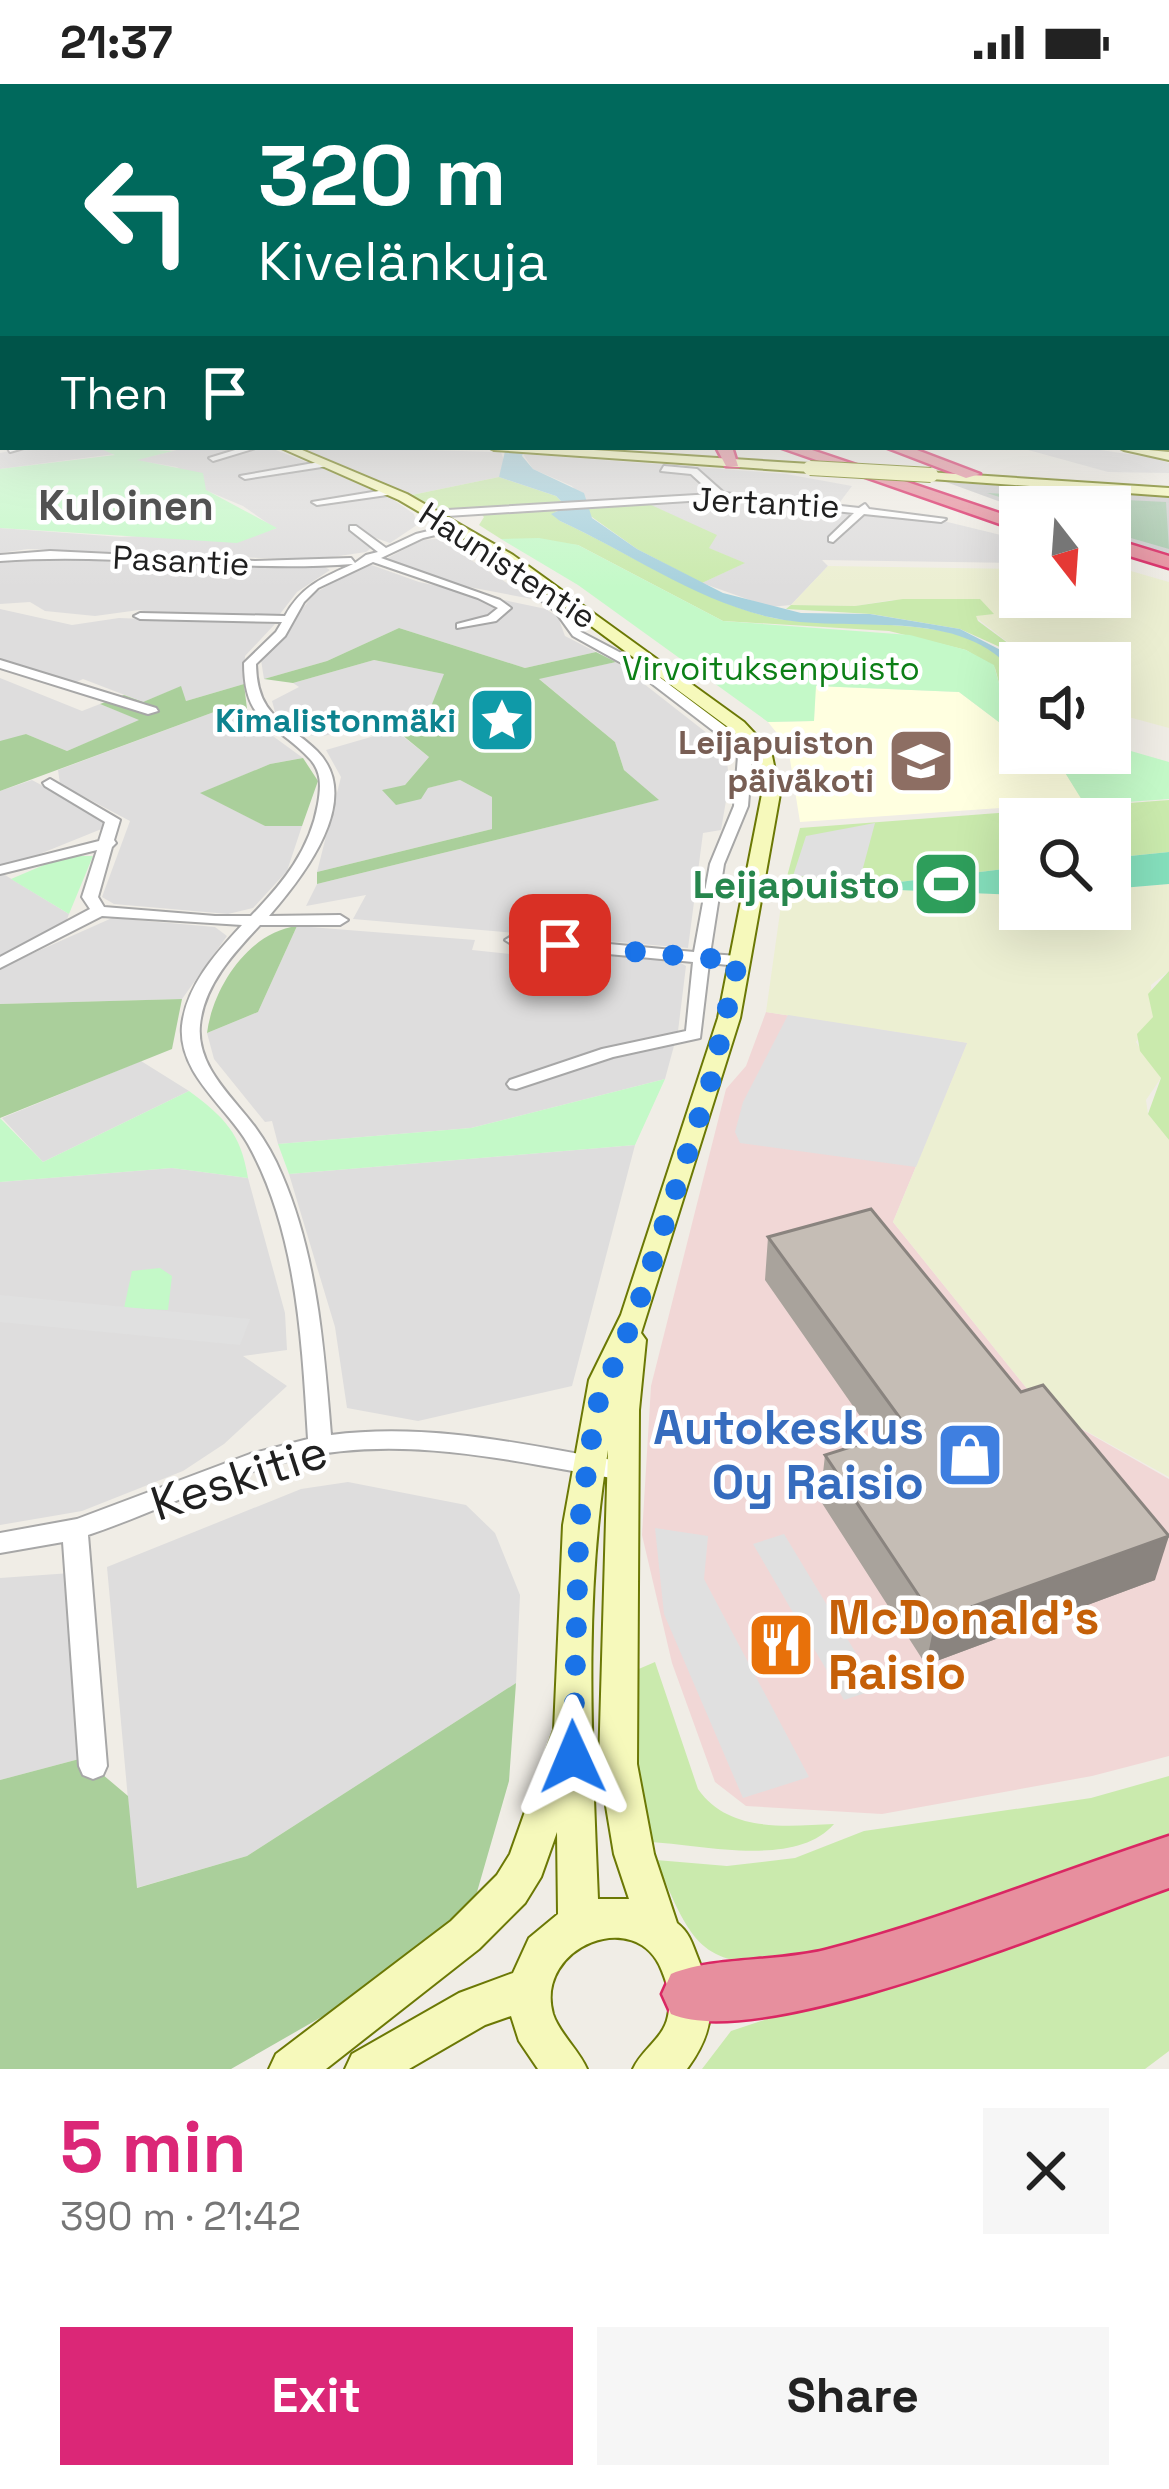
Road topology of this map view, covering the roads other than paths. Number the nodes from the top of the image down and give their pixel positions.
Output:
1 (244, 450) edge
2 (292, 450) edge
3 (532, 450) edge
4 (796, 450) edge
5 (819, 450) edge
6 (902, 450) edge
7 (1139, 450) edge
8 (728, 455) edge
9 (1169, 456) edge
10 (213, 458) dead end
11 (325, 464) junction
12 (664, 469) dead end
13 (972, 474) junction
14 (931, 475) junction
15 (245, 476) dead end
16 (1169, 488) edge
17 (392, 491) junction
18 (721, 496) junction
19 (317, 502) dead end
20 (865, 507) junction
21 (431, 514) junction
22 (999, 514) edge
23 (999, 514) edge
24 (941, 519) dead end
25 (353, 528) dead end
26 (453, 528) junction
27 (833, 539) dead end
28 (1131, 550) edge
29 (372, 557) junction
30 (0, 558) edge
31 (1131, 560) edge
32 (1169, 562) edge
33 (1169, 571) edge
34 (519, 579) dead end
35 (140, 616) dead end
36 (289, 619) junction
37 (461, 626) dead end
38 (611, 632) junction
39 (583, 638) junction
40 (0, 664) edge
41 (152, 711) dead end
42 (50, 783) dead end
43 (735, 823) junction
44 (767, 825) junction
45 (109, 843) junction
46 (0, 870) edge
47 (100, 911) junction
48 (340, 920) dead end
49 (258, 921) junction
50 (513, 940) dead end
51 (702, 958) junction
52 (738, 961) junction
53 (0, 963) edge
54 (516, 1084) dead end
55 (635, 1315) junction
56 (320, 1444) junction
57 (588, 1466) junction
58 (623, 1471) junction
59 (75, 1531) junction
60 (0, 1543) edge
61 (572, 1728) junction
62 (93, 1766) dead end
63 (1169, 1862) edge
64 (579, 1922) junction
65 (660, 1932) junction
66 (530, 1988) junction
67 (691, 1994) junction
68 (291, 2069) edge
69 (367, 2069) edge
70 (565, 2069) edge
71 (656, 2069) edge

1 - 10 street
2 - 11 street, Haunistentie
3 - 8 street
4 - 22 highway
5 - 23 highway
6 - 13 highway
7 - 9 street
8 - 14 street, bridge
11 - 15 street
11 - 17 street, Haunistentie
12 - 18 street
13 - 14 street
13 - 16 street
14 - 16 street
17 - 19 street
17 - 21 street, Haunistentie
18 - 20 street, Jertantie
18 - 21 street, Jertantie
20 - 24 street, Jertantie
20 - 27 street
21 - 26 street, Haunistentie
25 - 29 street
26 - 29 street
26 - 38 street, Haunistentie
28 - 32 highway
29 - 30 street, Pasantie
29 - 36 street
29 - 37 street
31 - 33 highway
34 - 39 street, Haunistentie
35 - 36 street
36 - 49 street
38 - 39 street
38 - 44 street, Haunistentie
39 - 43 street, Haunistentie
40 - 41 street
42 - 45 street
43 - 44 street
43 - 51 street, Haunistentie
44 - 52 street, Haunistentie
45 - 46 street
45 - 47 street
47 - 49 street
47 - 53 street
48 - 49 street
49 - 56 street
50 - 51 street
51 - 52 street
51 - 54 street, Haunistentie
52 - 55 street, Haunistentie
55 - 57 street, Haunistentie
55 - 58 street, Haunistentie
56 - 57 street, Keskitie
56 - 59 street, Keskitie
57 - 58 street, Keskitie
57 - 61 street, Haunistentie
58 - 65 street, Haunistentie
59 - 60 street, Keskitie
59 - 62 street
61 - 64 street, Haunistentie
61 - 68 street
63 - 67 highway
64 - 65 street
64 - 66 street
65 - 67 street, Haunistentie
66 - 69 street
66 - 70 street
67 - 71 street

